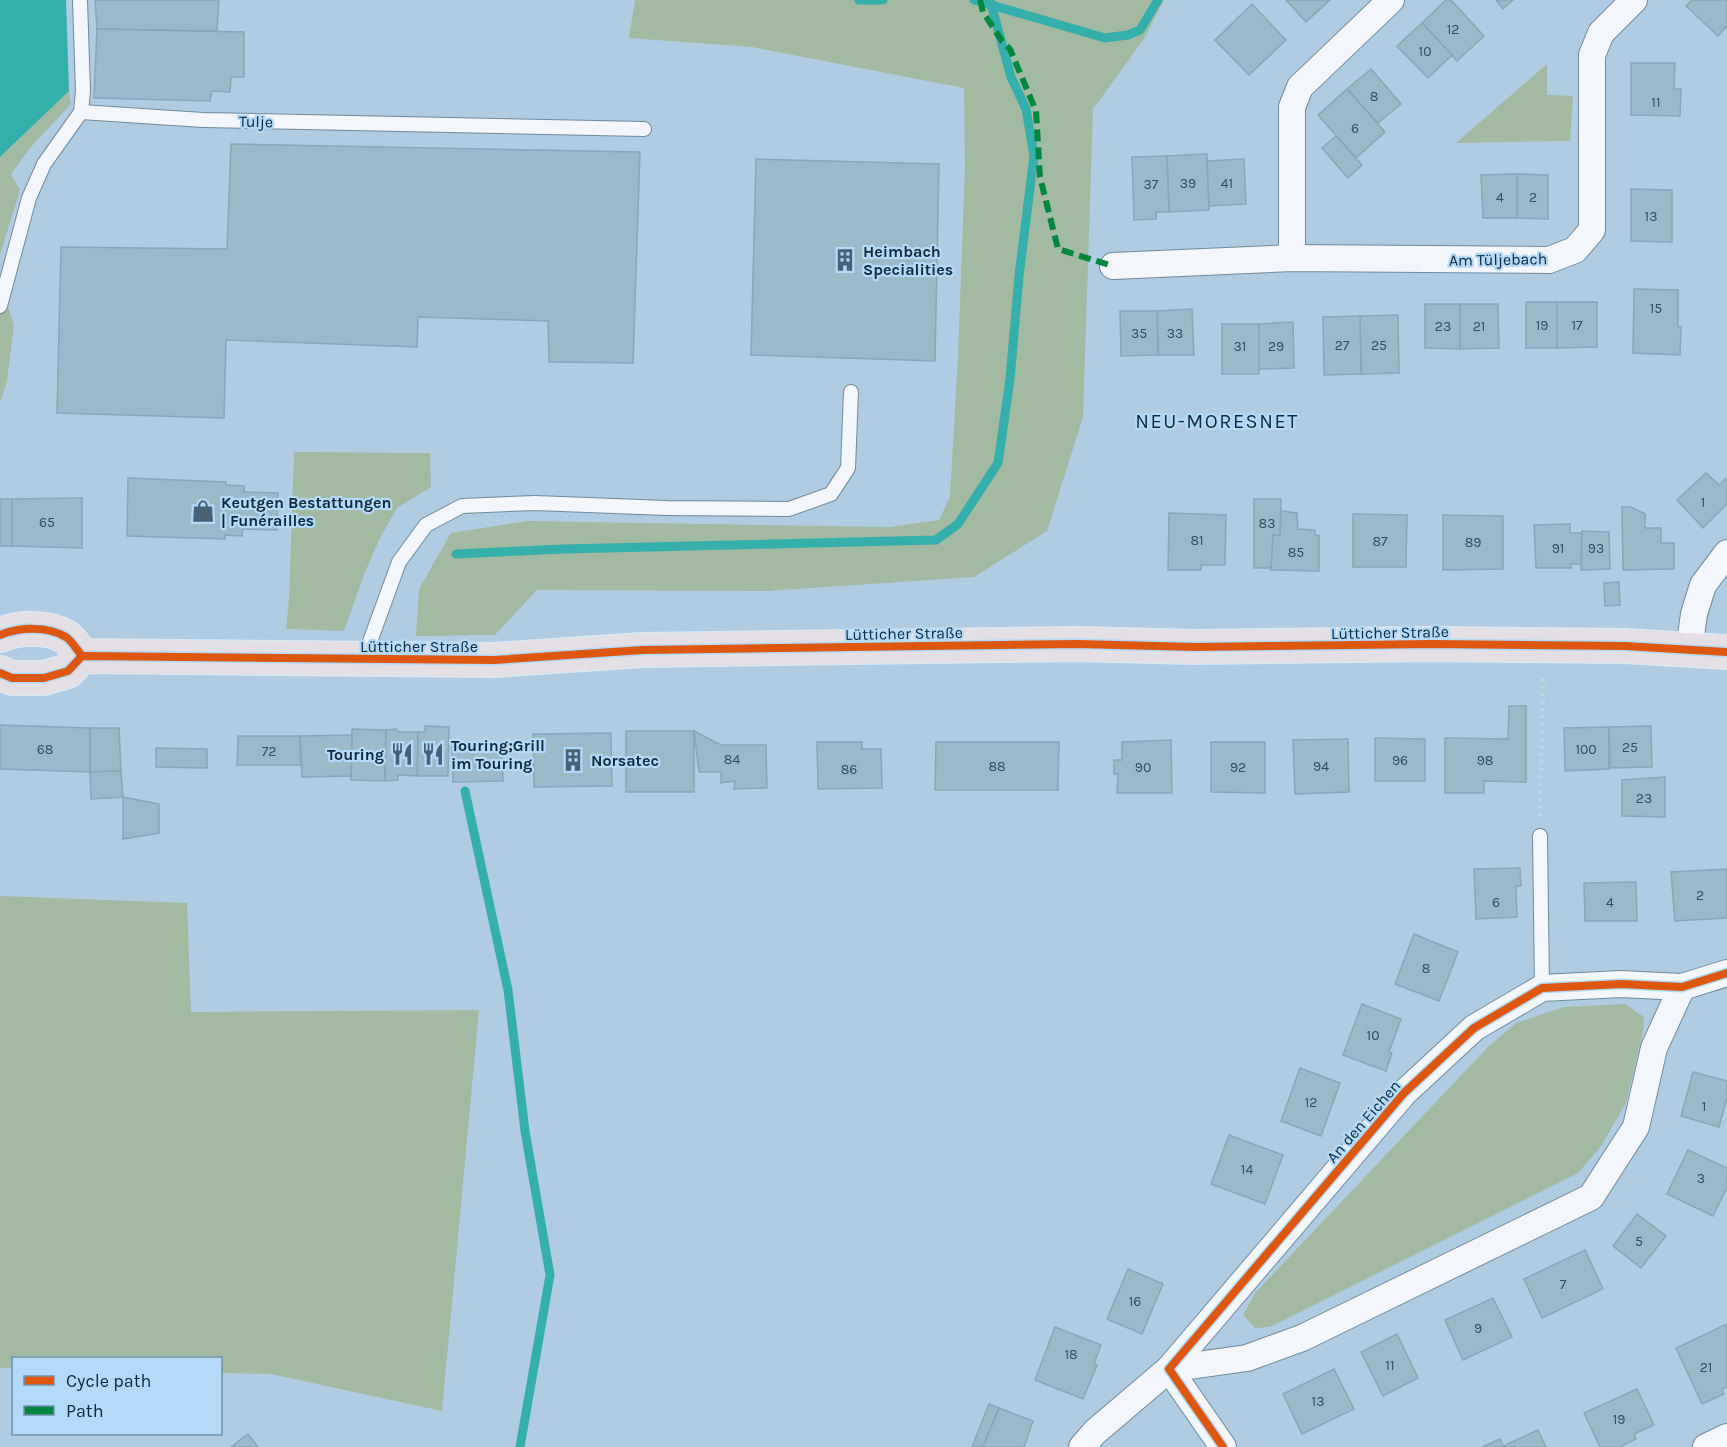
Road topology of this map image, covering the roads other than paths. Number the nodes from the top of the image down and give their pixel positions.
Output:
1 (80, 0) edge
2 (1390, 0) edge
3 (1634, 0) edge
4 (81, 112) junction
5 (644, 129) dead end
6 (1292, 258) junction
7 (1113, 266) dead end
8 (0, 306) edge
9 (851, 392) dead end
10 (1727, 553) edge
11 (0, 635) edge
12 (1689, 650) junction
13 (1727, 652) edge
14 (82, 656) junction
15 (363, 660) junction
16 (0, 673) edge
17 (1540, 836) road end
18 (1727, 973) edge
19 (1682, 987) junction
20 (1542, 988) junction
21 (1169, 1369) junction
22 (1727, 1437) edge
23 (1082, 1447) edge
24 (1222, 1447) edge
25 (1706, 1447) edge

1 - 4 lane
2 - 6 street
3 - 6 street, Am Tüljebach
4 - 5 lane, Tulje
4 - 8 lane
6 - 7 street, Am Tüljebach
9 - 15 lane
10 - 12 street
11 - 14 main road
12 - 13 main road, Lütticher Straße
12 - 15 main road, Lütticher Straße
14 - 15 main road, Lütticher Straße
14 - 16 main road
17 - 20 lane
18 - 19 street, An den Eichen
19 - 20 street, An den Eichen
19 - 21 street
20 - 21 street, An den Eichen
21 - 23 street, An den Eichen
21 - 24 street
22 - 25 street

